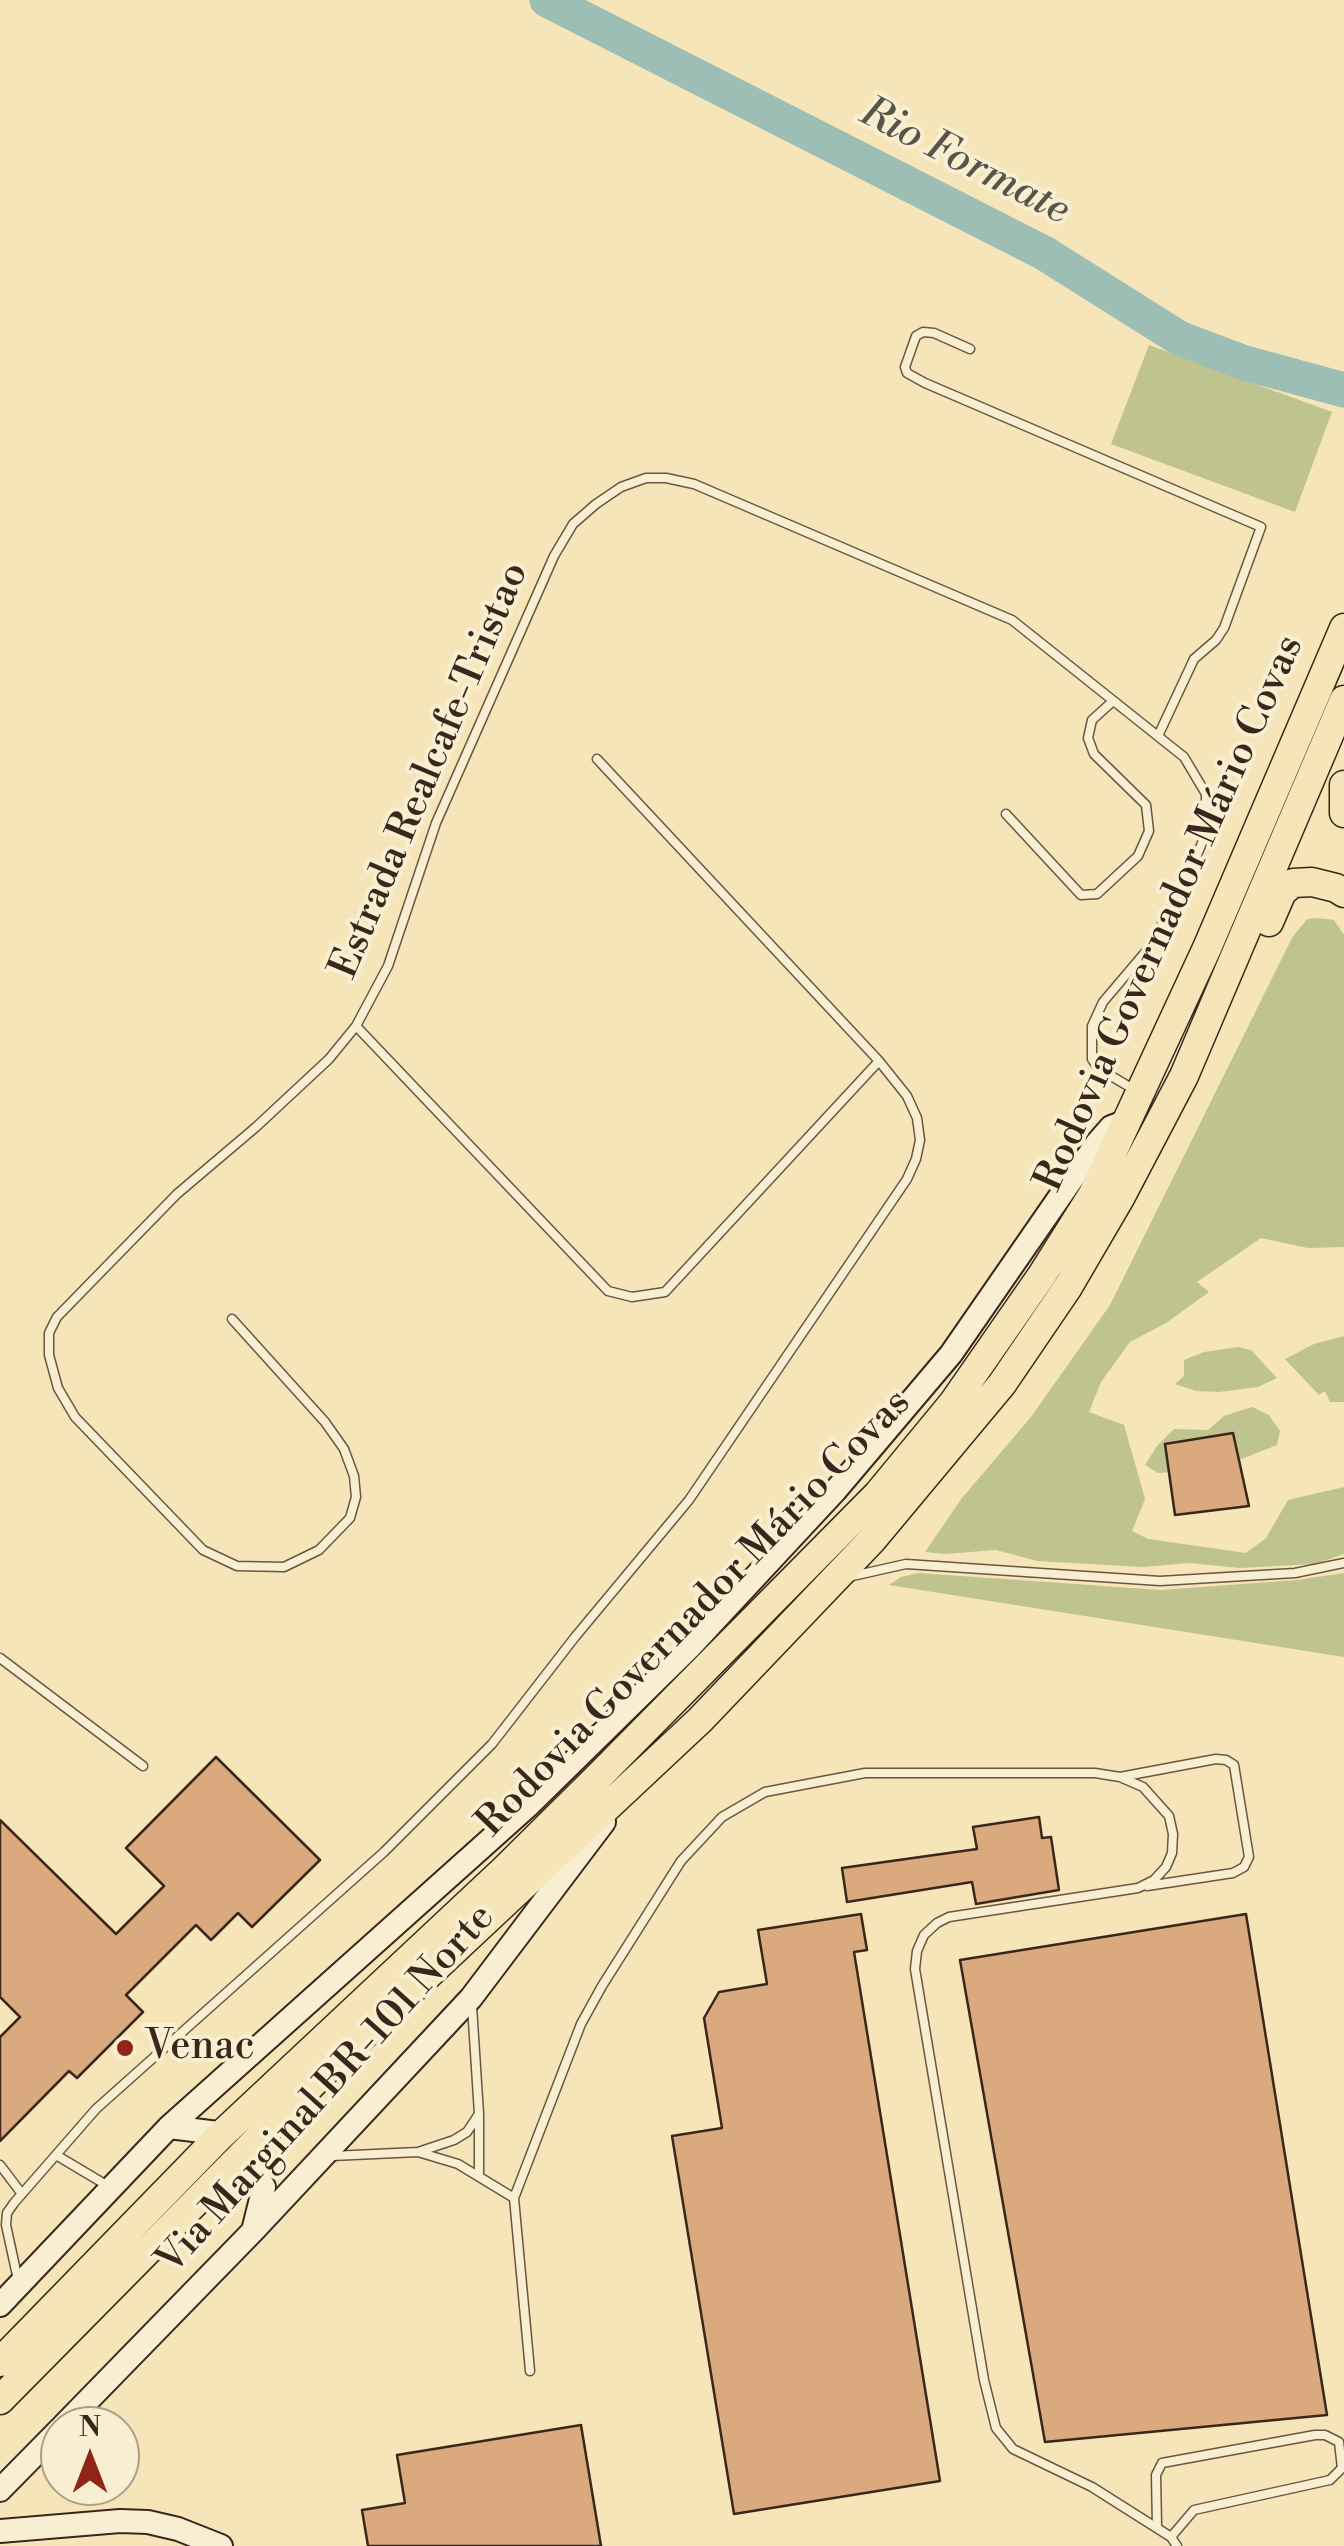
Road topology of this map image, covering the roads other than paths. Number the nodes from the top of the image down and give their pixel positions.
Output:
1 (970, 349) dead end
2 (1344, 628) edge
3 (1344, 700) edge
4 (1112, 702) junction
5 (1158, 736) junction
6 (597, 759) dead end
7 (1344, 785) edge
8 (1344, 813) edge
9 (1006, 814) dead end
10 (1344, 893) edge
11 (356, 1026) junction
12 (879, 1062) junction
13 (1135, 1107) junction
14 (1116, 1204) junction
15 (232, 1319) dead end
16 (1344, 1563) edge
17 (834, 1580) junction
18 (0, 1658) edge
19 (143, 1766) dead end
20 (1120, 1776) junction
21 (628, 1789) junction
22 (1138, 1888) junction
23 (471, 1998) junction
24 (479, 2114) junction
25 (169, 2127) junction
26 (218, 2133) dead end
27 (418, 2152) junction
28 (56, 2155) junction
29 (323, 2156) junction
30 (246, 2159) dead end
31 (0, 2166) edge
32 (479, 2176) junction
33 (110, 2187) junction
34 (22, 2194) junction
35 (514, 2198) junction
36 (254, 2230) junction
37 (19, 2284) junction
38 (0, 2305) edge
39 (0, 2362) edge
40 (530, 2371) dead end
41 (0, 2400) edge
42 (83, 2406) edge
43 (40, 2450) edge
44 (0, 2490) edge
45 (1156, 2527) junction
46 (0, 2531) edge
47 (1171, 2537) junction
48 (222, 2546) edge
49 (1178, 2546) edge

1 - 5 lane
2 - 13 highway, Rodovia Governador Mário Covas
3 - 14 highway, Rodovia Governador Mário Covas
4 - 5 lane, Estrada Realcafe-Tristao
4 - 9 lane
4 - 11 lane, Estrada Realcafe-Tristao
5 - 13 lane, Estrada Realcafe-Tristao
6 - 12 lane
7 - 8 highway
10 - 14 highway
11 - 12 lane
11 - 15 lane, Estrada Realcafe-Tristao
12 - 28 lane
13 - 25 street
13 - 39 highway, Rodovia Governador Mário Covas
14 - 17 highway, Rodovia Governador Mário Covas
16 - 17 lane
17 - 21 highway, Rodovia Governador Mário Covas
18 - 19 lane
20 - 22 lane
20 - 22 lane
20 - 35 lane
21 - 23 street, Via Marginal BR-101 Norte
21 - 41 highway, Rodovia Governador Mário Covas
22 - 45 lane
23 - 24 lane
23 - 29 street, Via Marginal BR-101 Norte
24 - 27 lane
24 - 32 lane
25 - 26 street
25 - 33 street
27 - 29 lane
27 - 32 lane
28 - 33 lane
28 - 34 lane
29 - 36 street, Via Marginal BR-101 Norte
30 - 36 street
31 - 34 lane
32 - 35 lane
33 - 37 street
34 - 37 lane
35 - 40 lane
36 - 42 street, Via Marginal BR-101 Norte
37 - 38 street
43 - 44 street, Via Marginal BR-101 Norte
45 - 47 lane
45 - 47 lane
46 - 48 street
47 - 49 lane

